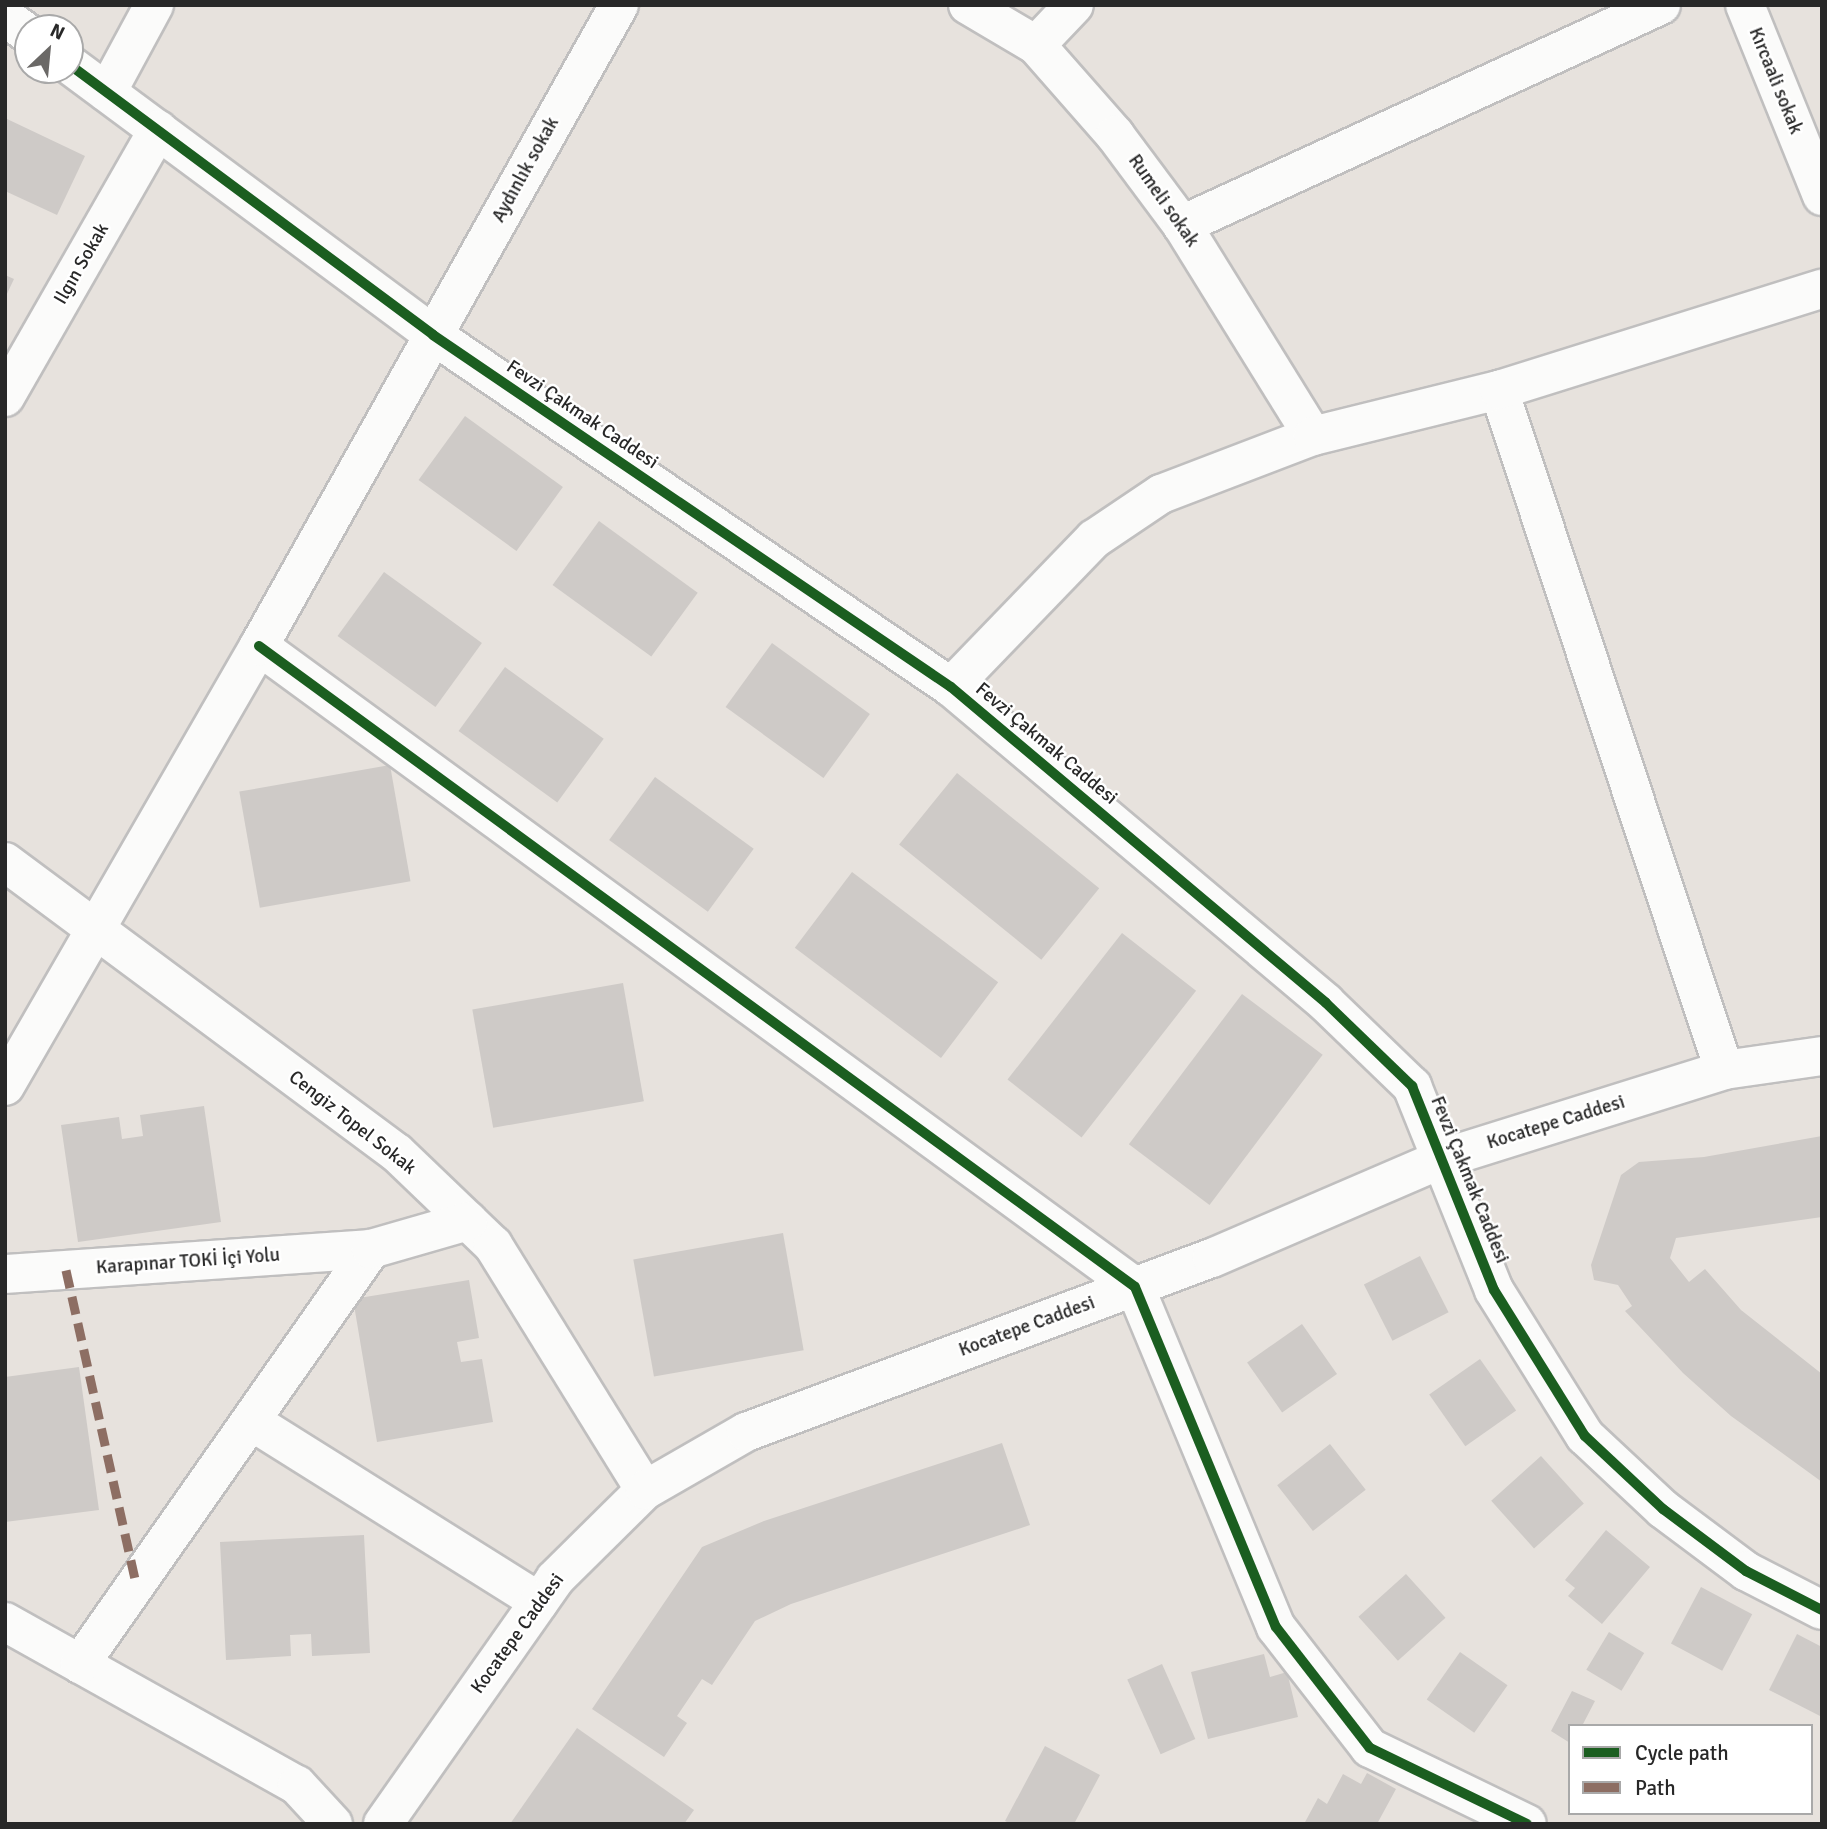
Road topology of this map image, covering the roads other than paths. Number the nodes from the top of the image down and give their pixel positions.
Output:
1 (154, 5) edge
2 (620, 5) edge
3 (968, 5) edge
4 (1074, 5) edge
5 (1661, 5) edge
6 (1745, 5) edge
7 (1036, 46) junction
8 (84, 75) edge
9 (107, 92) junction
10 (159, 130) junction
11 (1822, 196) edge
12 (1182, 225) junction
13 (1822, 289) edge
14 (433, 335) junction
15 (1499, 390) junction
16 (5, 397) edge
17 (1313, 436) junction
18 (259, 646) junction
19 (951, 687) junction
20 (5, 862) edge
21 (94, 929) junction
22 (1822, 1056) edge
23 (1724, 1070) junction
24 (5, 1086) edge
25 (1444, 1158) junction
26 (468, 1221) junction
27 (371, 1250) junction
28 (5, 1274) edge
29 (1135, 1287) junction
30 (251, 1421) junction
31 (645, 1490) junction
32 (539, 1602) junction
33 (1822, 1610) edge
34 (5, 1622) edge
35 (80, 1664) junction
36 (333, 1824) edge
37 (383, 1824) edge
38 (1527, 1824) edge

1 - 9 street
2 - 14 street, Aydınlık sokak
3 - 7 street, Rumeli sokak
4 - 7 street
5 - 12 street
6 - 11 street, Kırcaali sokak
7 - 12 street, Rumeli sokak
8 - 9 street, Fevzi Çakmak Caddesi
9 - 10 street, Fevzi Çakmak Caddesi
10 - 14 street, Fevzi Çakmak Caddesi
10 - 16 street, Ilgın Sokak
12 - 17 street, Rumeli sokak
13 - 15 street
14 - 18 street, Aydınlık sokak
14 - 19 street, Fevzi Çakmak Caddesi
15 - 17 street
15 - 23 street
17 - 19 street
18 - 21 street, Aydınlık sokak
18 - 29 street
19 - 25 street, Fevzi Çakmak Caddesi
20 - 21 street, Cengiz Topel Sokak
21 - 24 street, Aydınlık sokak
21 - 26 street, Cengiz Topel Sokak
22 - 23 street, Kocatepe Caddesi
23 - 25 street, Kocatepe Caddesi
25 - 29 street, Kocatepe Caddesi
25 - 33 street, Fevzi Çakmak Caddesi
26 - 27 street, Karapınar TOKİ İçi Yolu
26 - 31 street, Cengiz Topel Sokak
27 - 28 street, Karapınar TOKİ İçi Yolu
27 - 30 street
29 - 31 street, Kocatepe Caddesi
29 - 38 street
30 - 32 street
30 - 35 street
31 - 32 street, Kocatepe Caddesi
32 - 37 street, Kocatepe Caddesi
34 - 35 street
35 - 36 street

